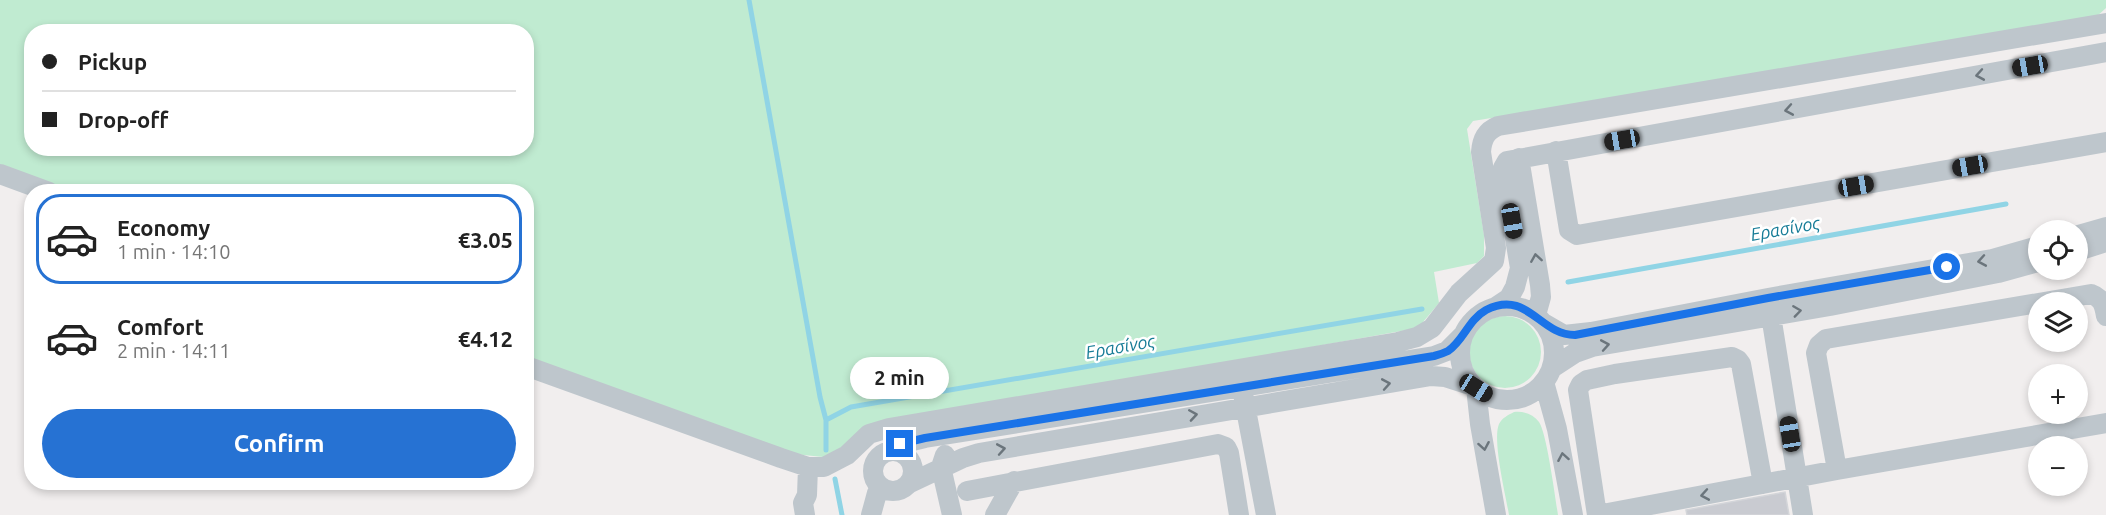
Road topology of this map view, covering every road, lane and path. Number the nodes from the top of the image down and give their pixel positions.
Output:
1 (2106, 23) edge
2 (2106, 52) edge
3 (2106, 142) edge
4 (1556, 151) junction
5 (1519, 158) junction
6 (0, 174) edge
7 (27, 184) edge
8 (2106, 227) edge
9 (2088, 232) edge
10 (2106, 243) edge
11 (2088, 248) edge
12 (2028, 249) edge
13 (2028, 265) edge
14 (1497, 306) junction
15 (1769, 306) junction
16 (2106, 316) edge
17 (1541, 320) junction
18 (1463, 335) junction
19 (534, 369) edge
20 (1548, 375) junction
21 (1242, 387) junction
22 (1475, 387) junction
23 (1247, 407) junction
24 (2106, 423) edge
25 (999, 427) junction
26 (888, 452) junction
27 (808, 467) junction
28 (941, 467) junction
29 (1837, 470) junction
30 (1797, 477) junction
31 (1014, 481) junction
32 (908, 484) junction
33 (1763, 484) junction
34 (881, 487) junction
35 (967, 491) dead end
36 (805, 515) edge
37 (871, 515) edge
38 (952, 515) edge
39 (995, 515) edge
40 (1239, 515) edge
41 (1266, 515) edge
42 (1496, 515) edge
43 (1573, 515) edge
44 (1597, 515) edge
45 (1803, 515) edge

1 - 27 street
2 -> 4 street
3 - 4 street
4 - 5 street
5 - 14 street
17 -> 5 street
6 - 7 street
8 - 9 street
10 - 11 street
12 -> 15 street
15 -> 13 street
14 - 17 street
14 - 18 street
15 - 17 street
20 -> 15 street
15 - 30 street
16 - 29 street
17 - 20 street
18 - 21 street
18 - 22 street
19 - 27 street
20 - 22 street
43 -> 20 street
21 - 23 street
21 - 25 street
23 -> 22 street
22 -> 42 street
28 -> 23 street
23 - 41 street
24 - 29 street
25 - 26 street
25 - 28 street
26 - 32 street
26 - 34 street
27 - 36 street
28 - 32 street
28 - 38 street
29 - 30 street
30 - 33 street
30 - 45 street
31 - 35 street
31 - 39 street
31 - 40 street
32 - 34 street
33 -> 44 street
33 - 44 street
34 - 37 street

